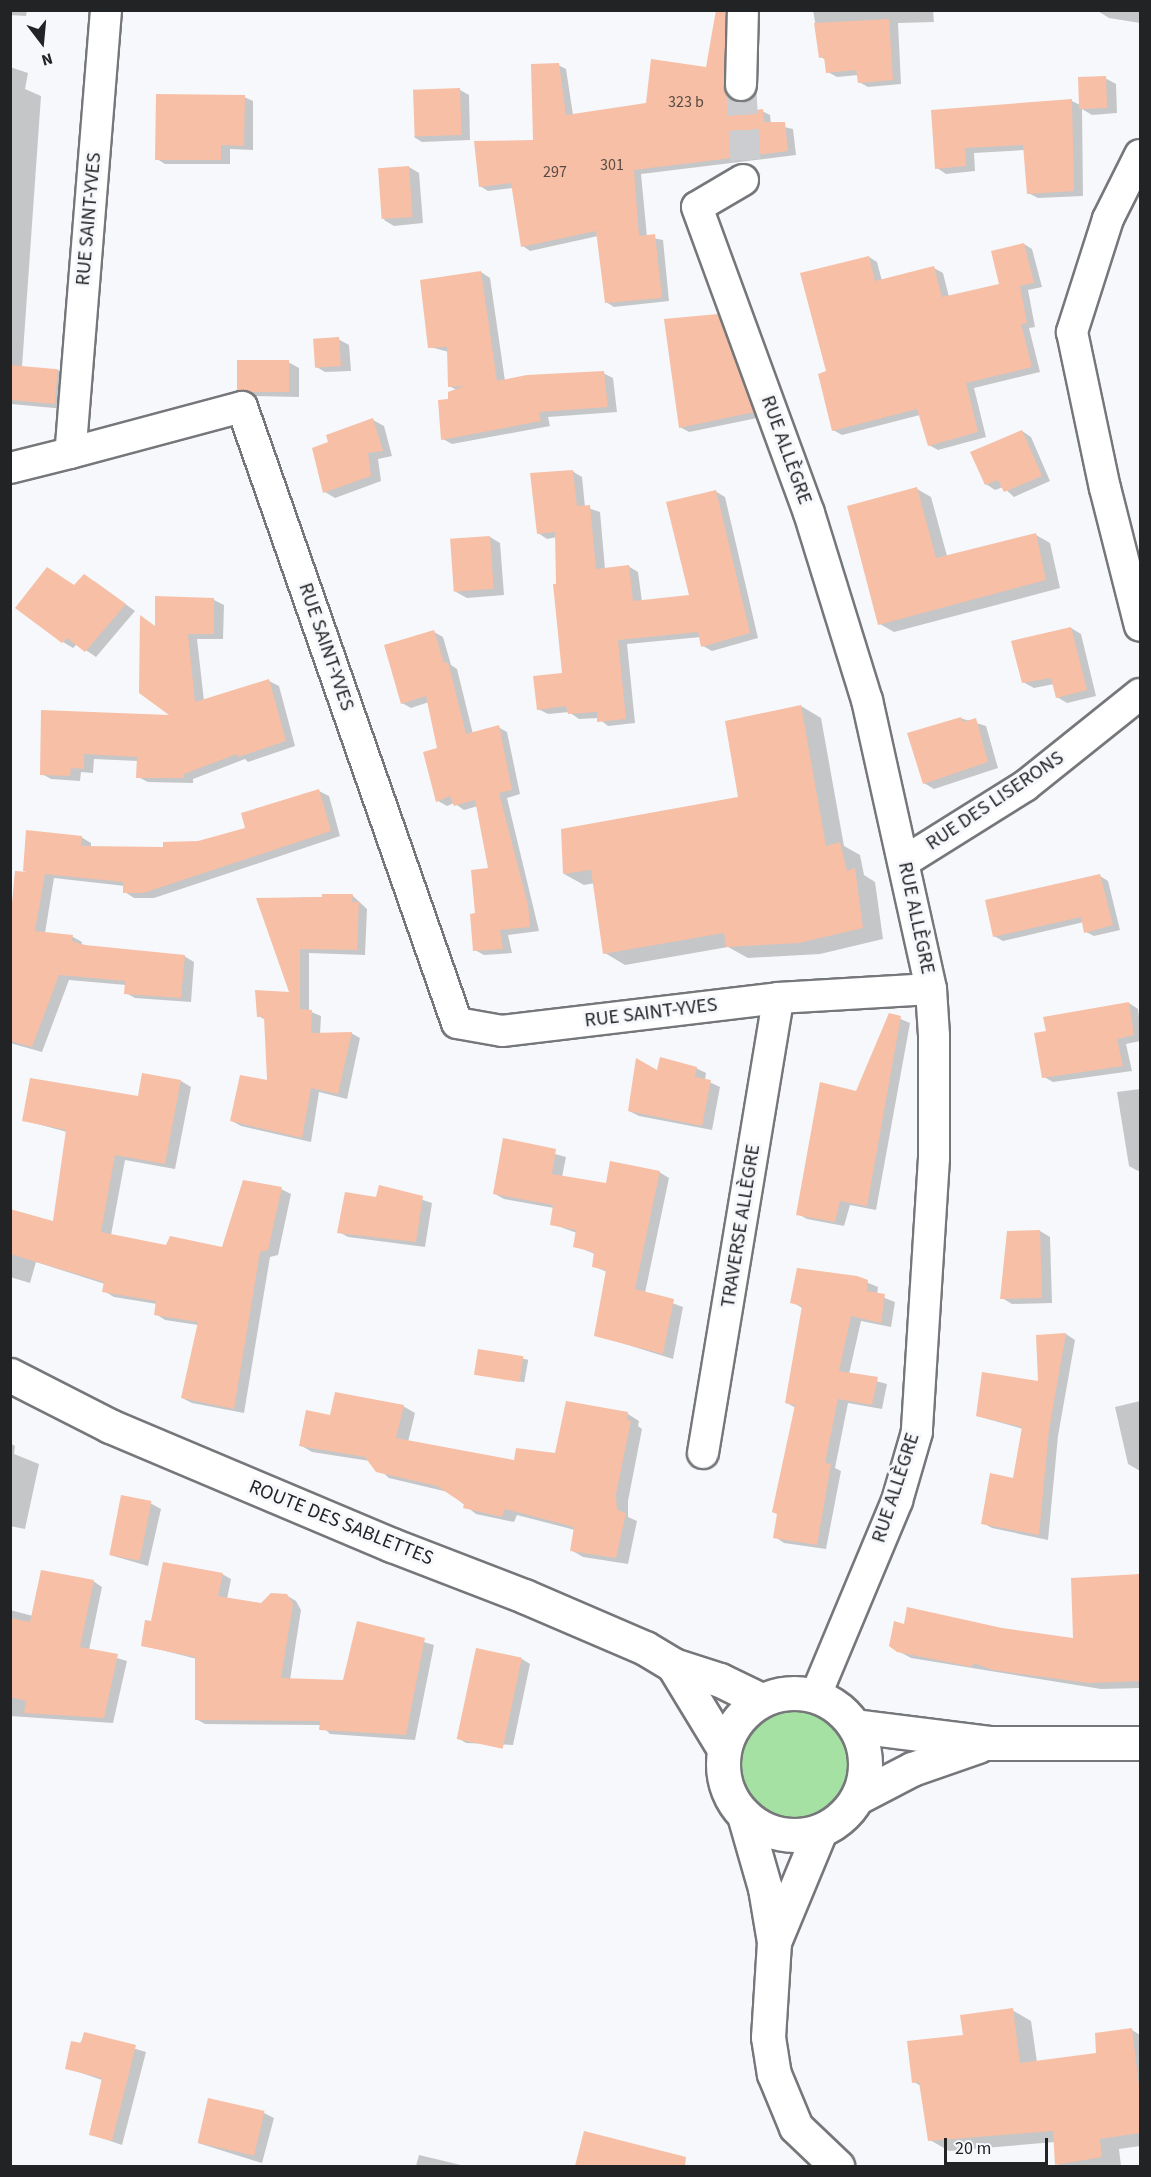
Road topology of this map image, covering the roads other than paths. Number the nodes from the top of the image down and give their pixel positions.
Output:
1 (106, 10) edge
2 (743, 10) edge
3 (741, 85) tunnel mouth
4 (1140, 155) edge
5 (743, 180) dead end
6 (70, 453) junction
7 (10, 468) edge
8 (1140, 626) edge
9 (1140, 694) edge
10 (905, 861) junction
11 (931, 989) junction
12 (778, 998) junction
13 (10, 1375) edge
14 (703, 1453) dead end
15 (673, 1665) junction
16 (816, 1695) junction
17 (761, 1700) junction
18 (855, 1726) junction
19 (989, 1743) junction
20 (1140, 1743) edge
21 (724, 1749) junction
22 (858, 1797) junction
23 (744, 1815) junction
24 (820, 1830) junction
25 (774, 1942) junction
26 (837, 2166) edge

1 - 6 street, RUE SAINT-YVES
2 - 3 street
4 - 8 street
5 - 10 street, RUE ALLÈGRE
6 - 7 street
6 - 12 street, RUE SAINT-YVES
9 - 10 street, RUE DES LISERONS
10 - 11 street, RUE ALLÈGRE
11 - 12 street, RUE SAINT-YVES
11 - 16 street, RUE ALLÈGRE
12 - 14 street, TRAVERSE ALLÈGRE
13 - 15 main road, ROUTE DES SABLETTES
15 - 17 main road, ROUTE DES SABLETTES
15 - 21 main road, ROUTE DES SABLETTES
16 - 17 main road
16 - 18 main road
17 - 21 main road
18 - 19 main road
18 - 22 main road
19 - 20 main road
19 - 22 main road
21 - 23 main road
22 - 24 main road
23 - 24 main road
23 - 25 main road
24 - 25 main road
25 - 26 main road

